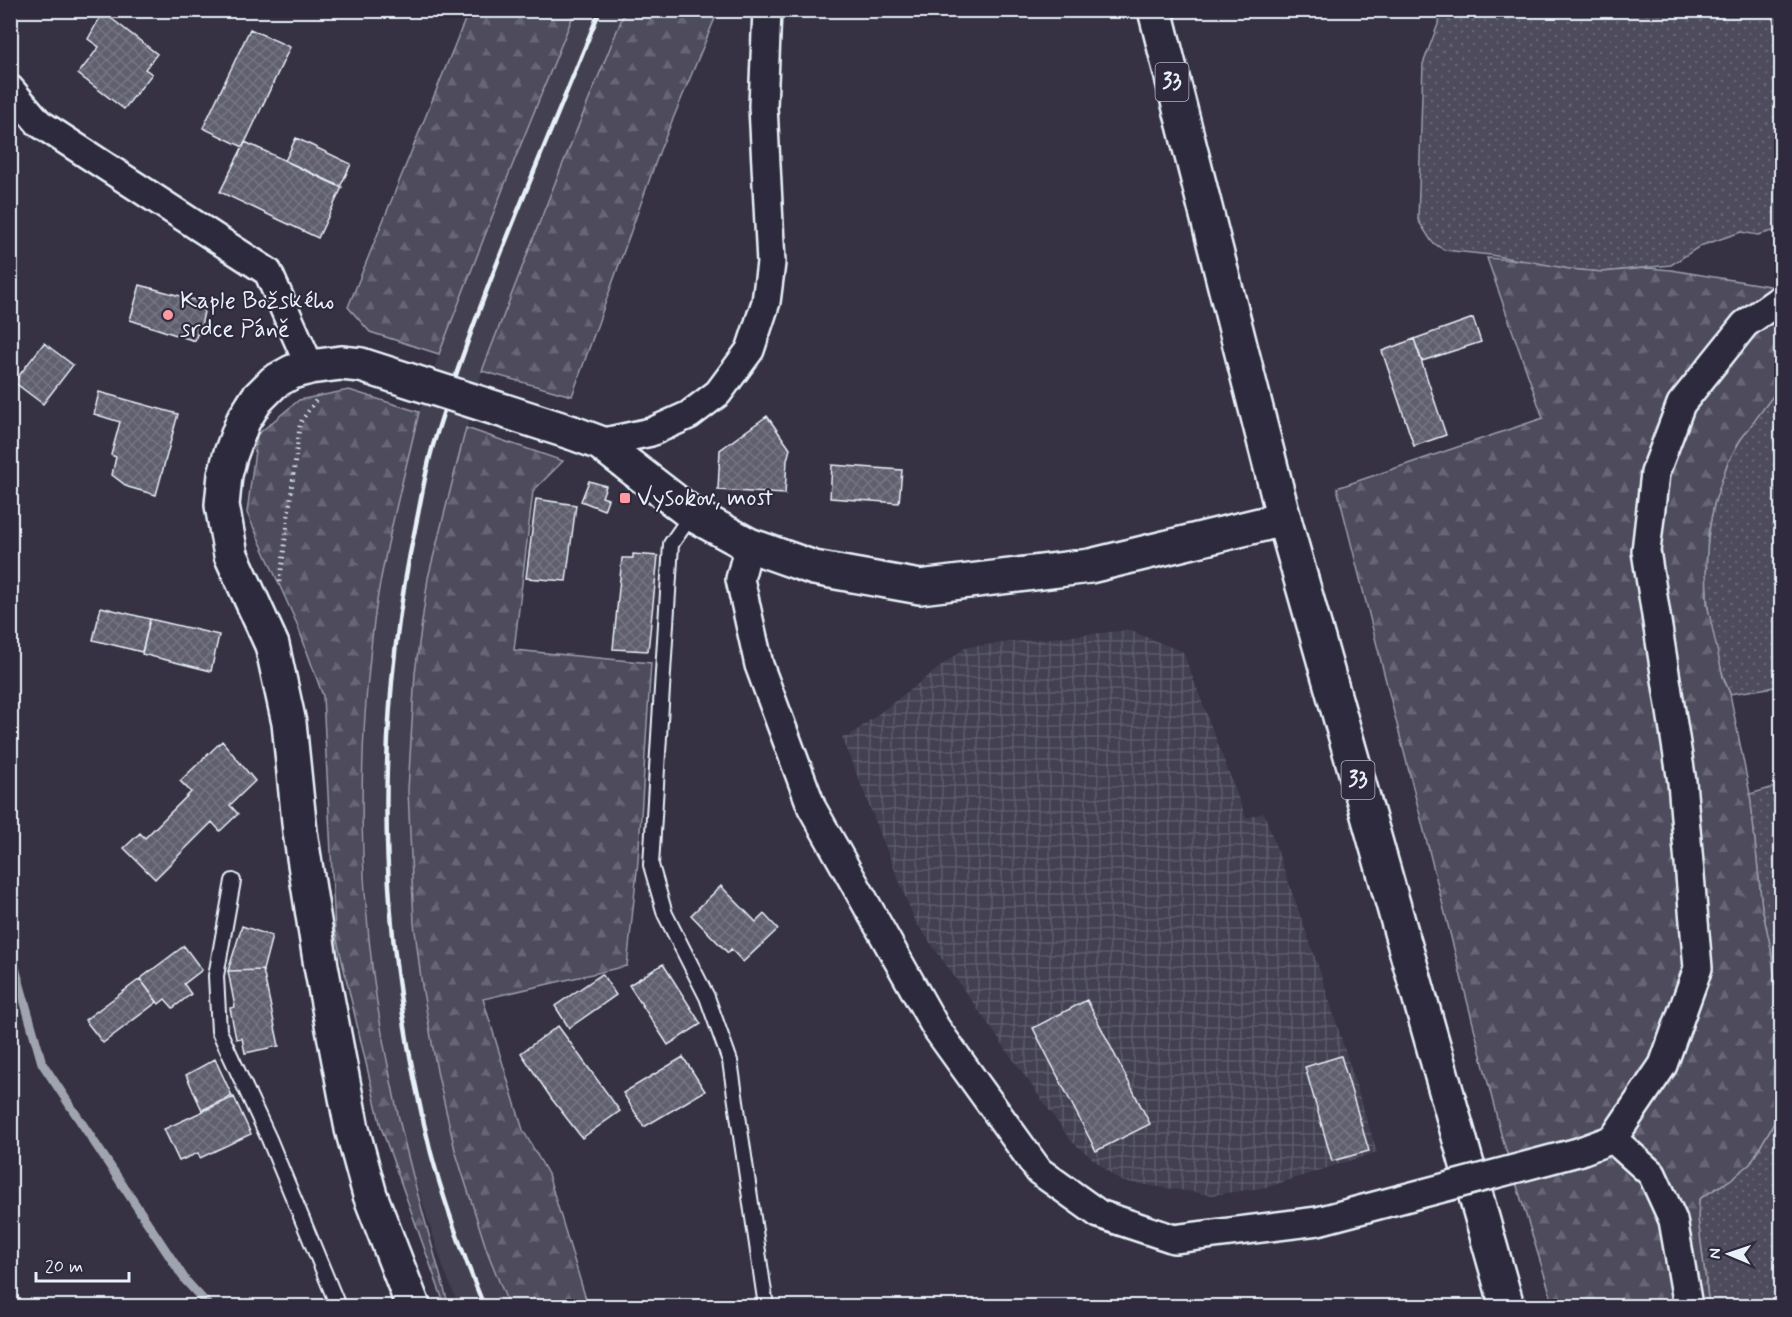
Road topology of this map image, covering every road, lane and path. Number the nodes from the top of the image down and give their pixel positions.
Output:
1 (766, 10) edge
2 (1155, 10) edge
3 (10, 88) edge
4 (10, 117) edge
5 (39, 123) junction
6 (1782, 298) edge
7 (337, 365) junction
8 (587, 438) junction
9 (692, 514) junction
10 (1284, 519) junction
11 (749, 545) junction
12 (279, 587) dead end
13 (232, 881) dead end
14 (1613, 1139) junction
15 (338, 1306) edge
16 (413, 1306) edge
17 (766, 1306) edge
18 (1507, 1306) edge
19 (1688, 1306) edge

1 - 8 street
2 - 10 street, 33
3 - 5 street
4 - 5 street
5 - 7 street
6 - 14 street
7 - 8 street, bridge
7 - 12 path
7 - 16 street
8 - 9 street
9 - 11 street
9 - 17 lane
10 - 11 street
10 - 18 street, 33
11 - 14 street, bridge
13 - 15 lane
14 - 19 street

